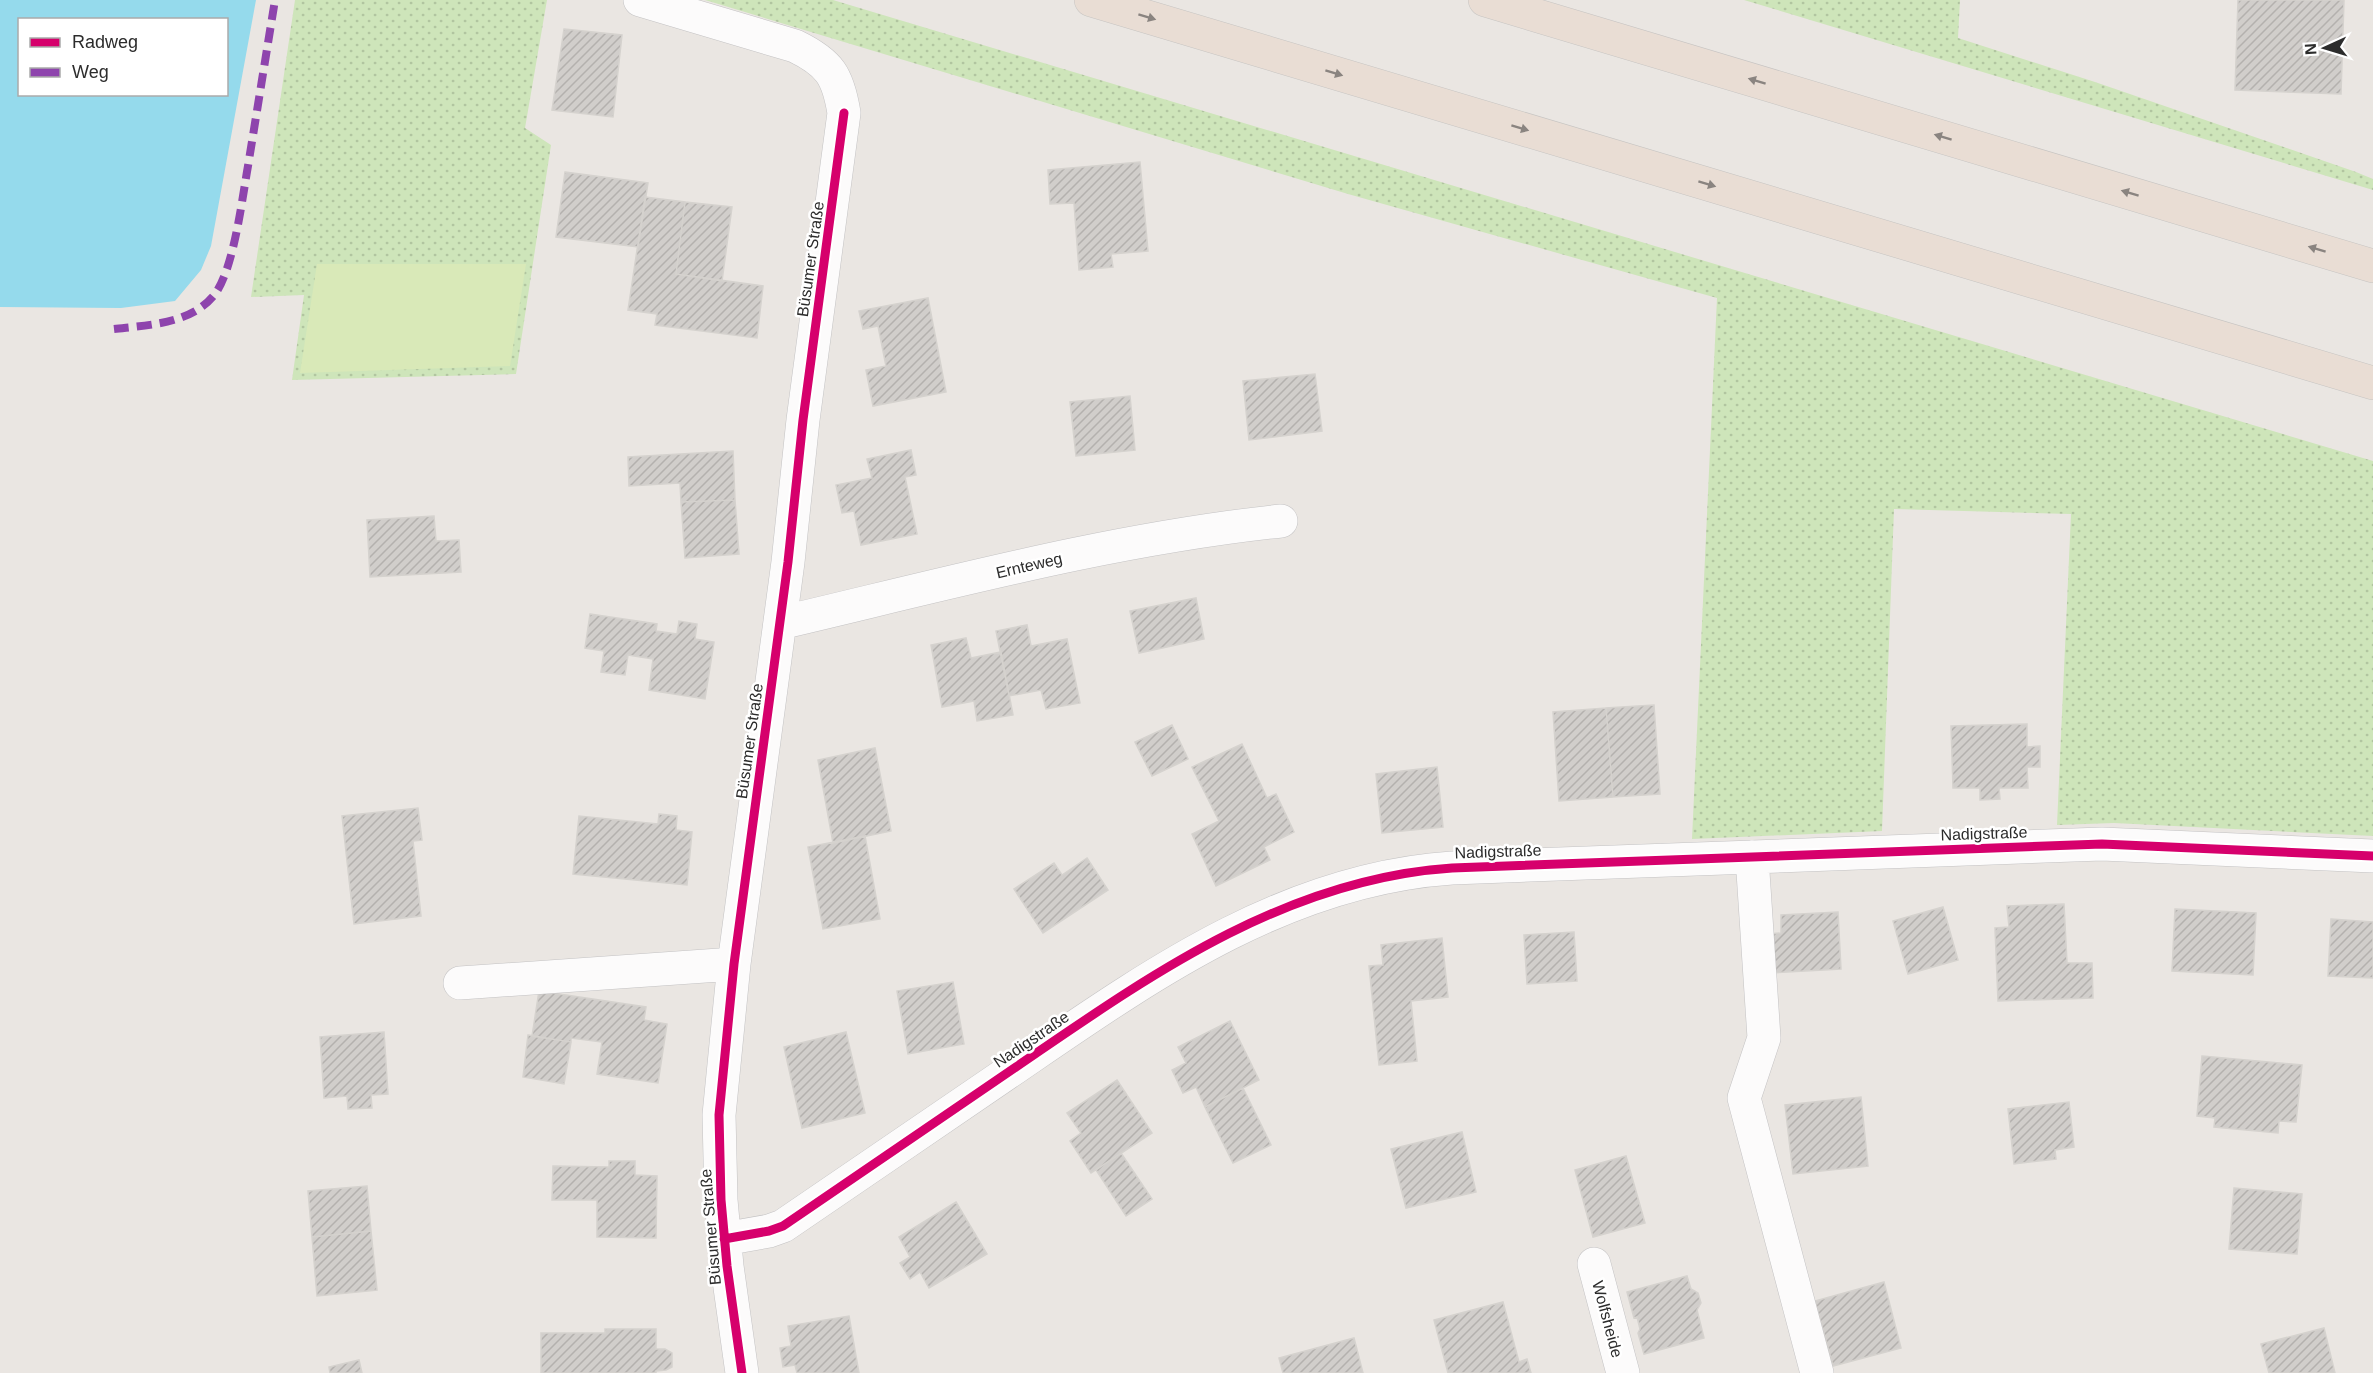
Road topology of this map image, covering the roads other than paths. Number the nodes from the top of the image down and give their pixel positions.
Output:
1 (639, 0) edge
2 (1091, 0) edge
3 (1485, 0) edge
4 (2373, 266) edge
5 (2373, 383) edge
6 (1281, 521) dead end
7 (780, 623) junction
8 (2373, 856) edge
9 (1752, 857) junction
10 (734, 964) junction
11 (460, 983) dead end
12 (724, 1239) junction
13 (1594, 1264) dead end
14 (742, 1373) edge
15 (1623, 1373) edge
16 (1817, 1373) edge

1 - 7 street, Büsumer Straße
2 -> 5 highway
4 -> 3 highway
6 - 7 street, Ernteweg
7 - 10 street, Büsumer Straße
8 - 9 street, Nadigstraße
9 - 12 street, Nadigstraße
9 - 16 street
10 - 11 street
10 - 12 street, Büsumer Straße
12 - 14 street, Büsumer Straße
13 - 15 street, Wolfsheide

